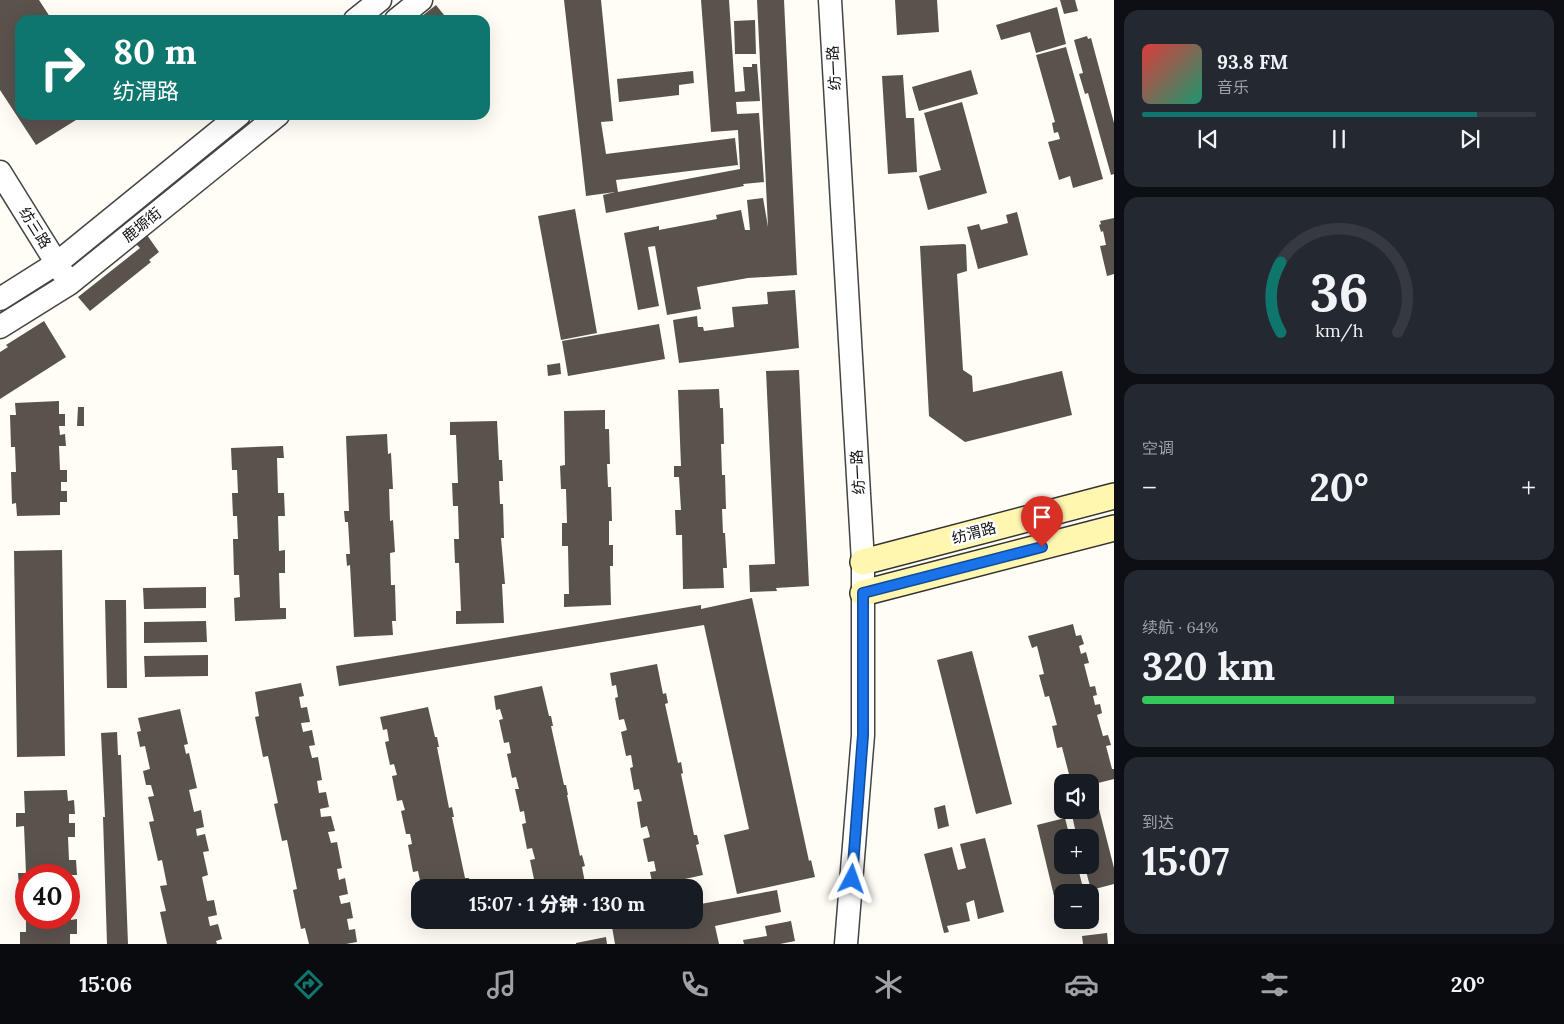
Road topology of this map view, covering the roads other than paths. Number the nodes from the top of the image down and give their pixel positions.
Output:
1 (380, 0) edge
2 (421, 0) edge
3 (830, 0) edge
4 (361, 15) edge
5 (402, 15) edge
6 (233, 120) edge
7 (272, 120) edge
8 (0, 172) edge
9 (57, 263) junction
10 (69, 284) junction
11 (0, 298) edge
12 (0, 327) edge
13 (1114, 496) edge
14 (1114, 528) edge
15 (863, 562) junction
16 (863, 593) junction
17 (846, 944) edge

1 - 4 street
2 - 5 street
3 - 15 street, 纺一路
6 - 9 street, 鹿塬街
7 - 10 street, 鹿塬街
8 - 9 street, 纺三路
9 - 10 street, 纺三路
9 - 11 street, 鹿塬街
10 - 12 street, 鹿塬街
13 - 15 main road, 纺渭路
14 - 16 main road, 纺渭路
15 - 16 street, 纺一路
16 - 17 street, 纺一路

